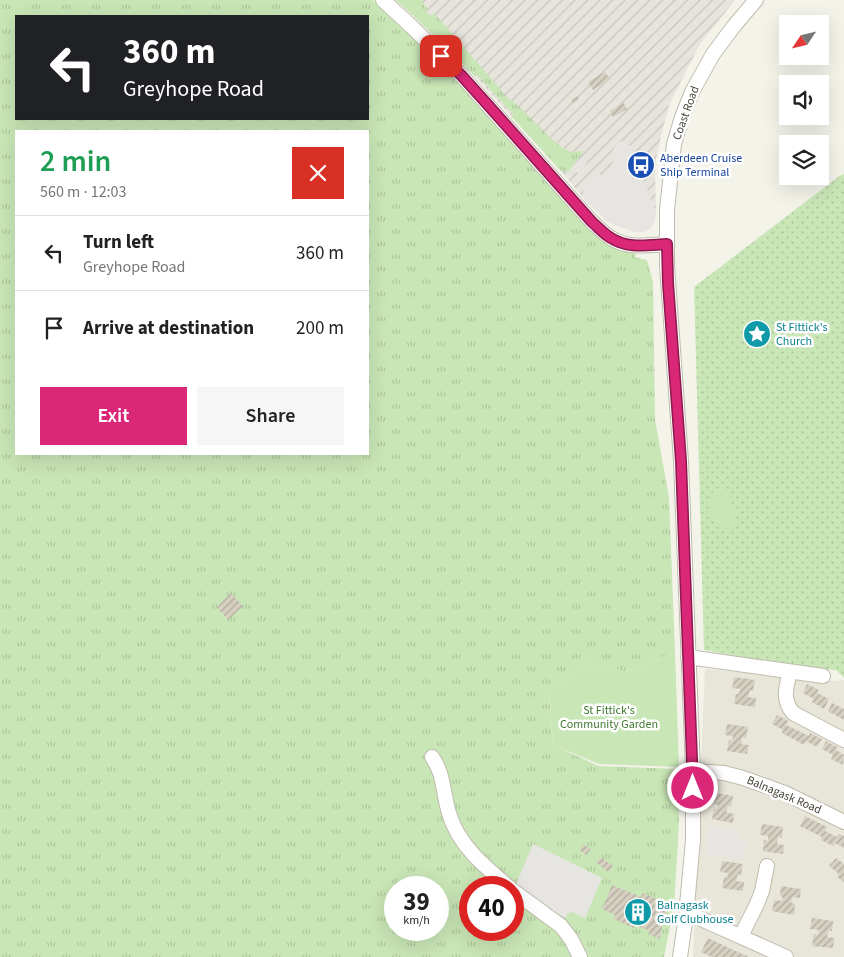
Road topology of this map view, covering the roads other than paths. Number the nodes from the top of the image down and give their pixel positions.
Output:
1 (383, 0) edge
2 (756, 0) edge
3 (667, 244) junction
4 (688, 657) junction
5 (790, 672) junction
6 (822, 676) dead end
7 (844, 740) edge
8 (432, 757) dead end
9 (693, 771) junction
10 (844, 822) edge
11 (767, 866) dead end
12 (496, 876) edge
13 (524, 899) edge
14 (686, 916) junction
15 (741, 936) junction
16 (580, 957) edge
17 (680, 957) edge
18 (786, 957) edge

1 - 3 street
2 - 3 street, Coast Road
3 - 4 street, Coast Road
4 - 5 street
4 - 9 street, Coast Road
5 - 6 street
5 - 7 street
8 - 12 street
9 - 10 street, Balnagask Road
9 - 14 street, Coast Road
11 - 15 street
13 - 16 street
14 - 15 street
14 - 17 street, Coast Road
15 - 18 street

